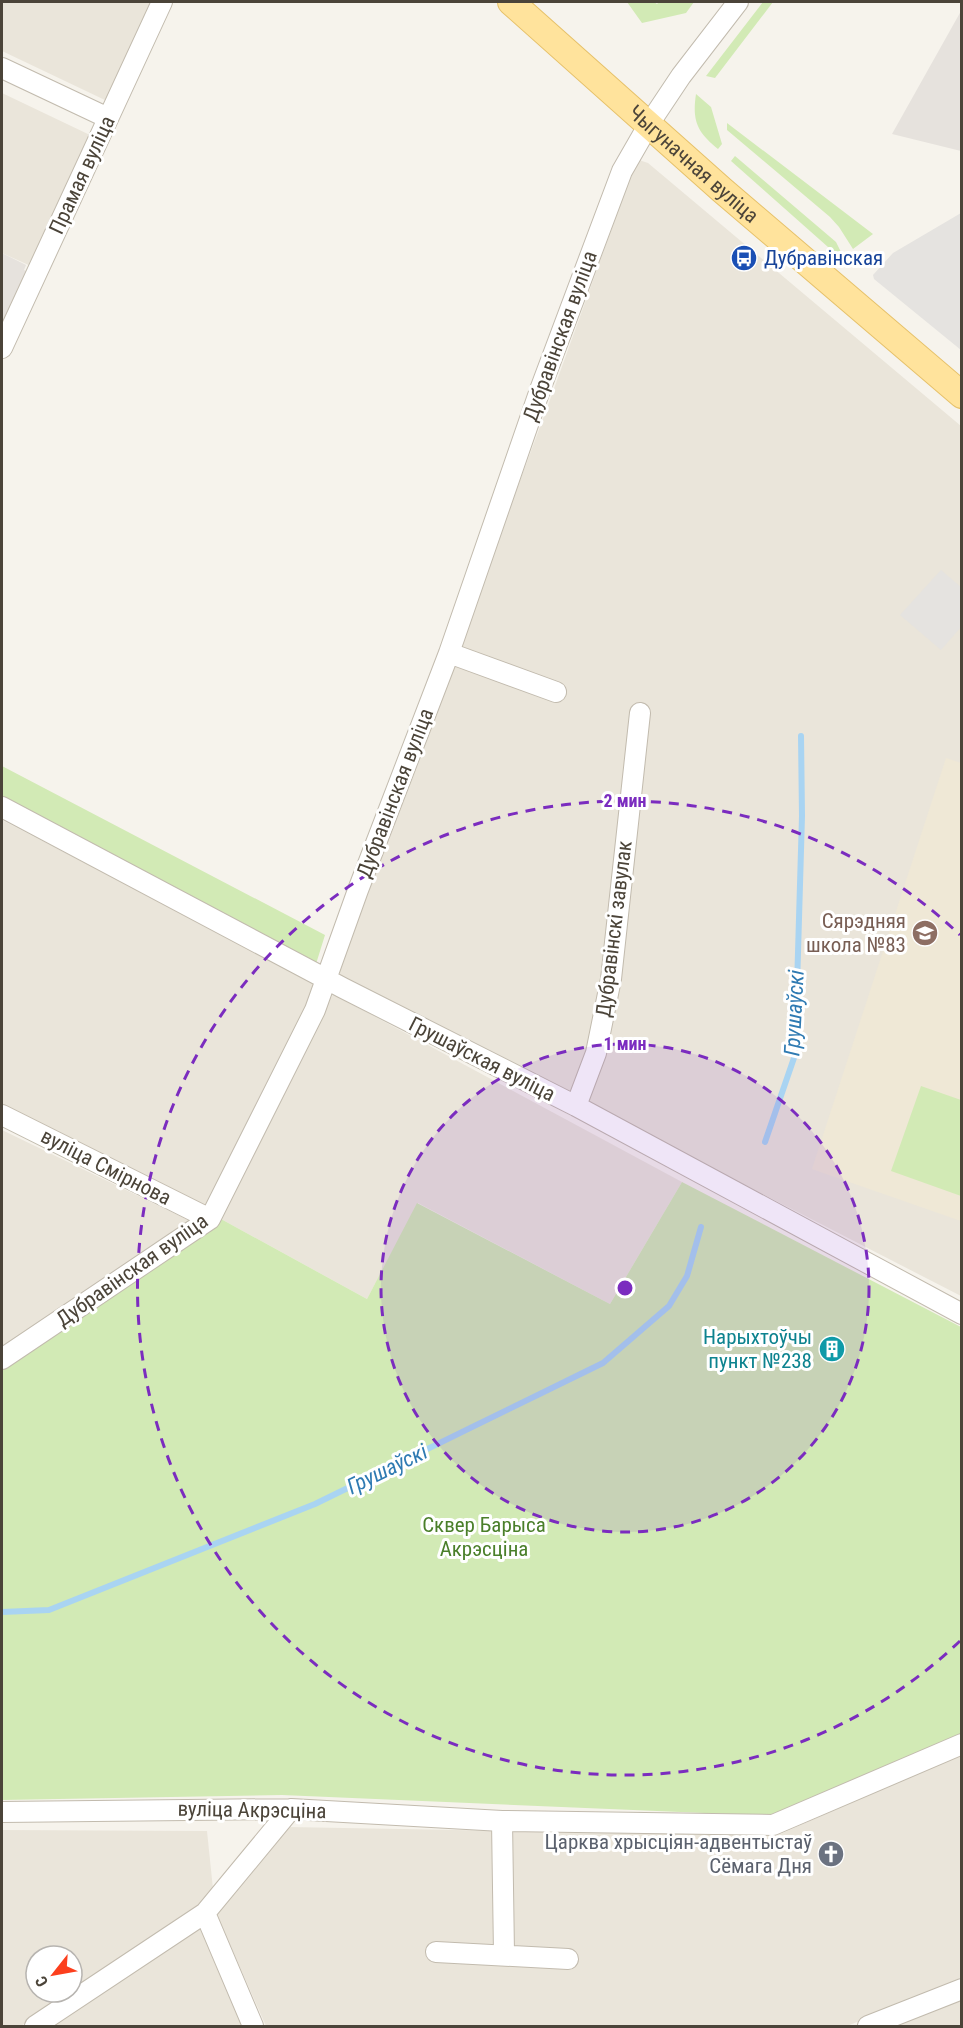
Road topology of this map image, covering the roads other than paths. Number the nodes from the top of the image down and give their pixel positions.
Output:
1 (162, 2) edge
2 (511, 2) edge
3 (738, 2) edge
4 (2, 68) edge
5 (108, 118) junction
6 (649, 124) junction
7 (2, 348) edge
8 (962, 395) edge
9 (449, 653) junction
10 (556, 692) dead end
11 (640, 713) dead end
12 (2, 807) edge
13 (325, 979) junction
14 (576, 1106) junction
15 (2, 1115) edge
16 (210, 1219) junction
17 (962, 1314) edge
18 (2, 1359) edge
19 (962, 1744) edge
20 (291, 1809) junction
21 (2, 1812) edge
22 (502, 1821) junction
23 (205, 1913) junction
24 (436, 1952) dead end
25 (504, 1954) junction
26 (568, 1959) dead end
27 (962, 1989) edge
28 (35, 2026) edge
29 (253, 2026) edge
30 (868, 2026) edge

1 - 5 street, Прамая вуліца
2 - 6 main road, Чыгуначная вуліца
3 - 6 street, Дубравінская вуліца
4 - 5 street
5 - 7 street, Прамая вуліца
6 - 8 main road, Чыгуначная вуліца
6 - 9 street, Дубравінская вуліца
9 - 10 street
9 - 13 street, Дубравінская вуліца
11 - 14 street, Дубравінскі завулак
12 - 13 street, Грушаўская вуліца
13 - 14 street, Грушаўская вуліца
13 - 16 street, Дубравінская вуліца
14 - 17 street, Грушаўская вуліца
15 - 16 street, вуліца Смірнова
16 - 18 street, Дубравінская вуліца
19 - 22 street, вуліца Акрэсціна
20 - 21 street, вуліца Акрэсціна
20 - 22 street, вуліца Акрэсціна
20 - 23 street
22 - 25 street
23 - 28 street
23 - 29 street
24 - 25 street
25 - 26 street
27 - 30 street

